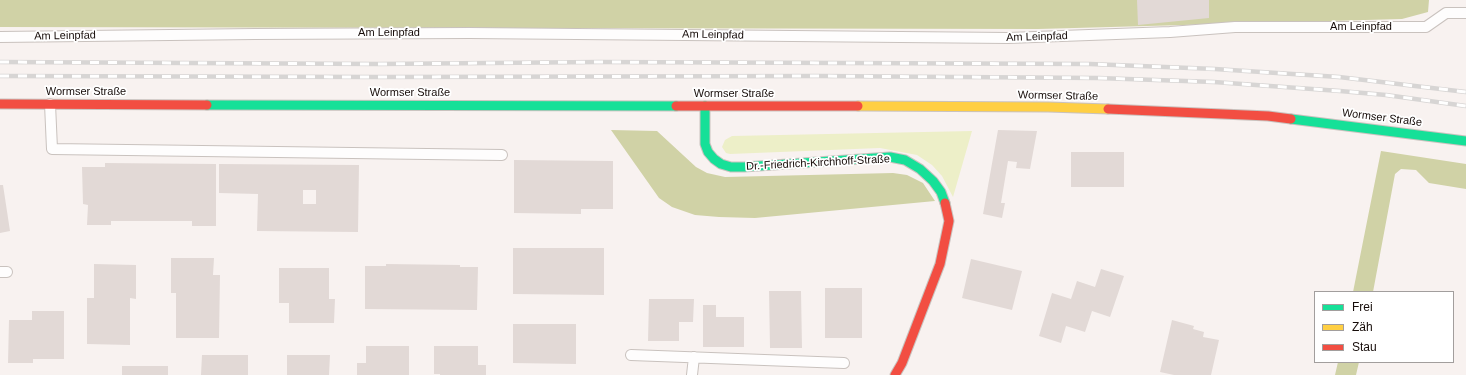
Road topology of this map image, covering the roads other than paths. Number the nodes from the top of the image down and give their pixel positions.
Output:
1 (1466, 12) edge
2 (0, 37) edge
3 (0, 104) edge
4 (50, 104) junction
5 (705, 106) junction
6 (1466, 141) edge
7 (502, 156) dead end
8 (631, 355) dead end
9 (694, 357) junction
10 (844, 363) dead end
11 (692, 375) edge
12 (895, 375) edge

1 - 2 lane, Am Leinpfad
3 - 4 main road, Wormser Straße
4 - 5 main road, Wormser Straße
4 - 7 lane
5 - 6 main road, Wormser Straße
5 - 12 main road, Dr.-Friedrich-Kirchhoff-Straße
8 - 9 lane
9 - 10 lane
9 - 11 lane

